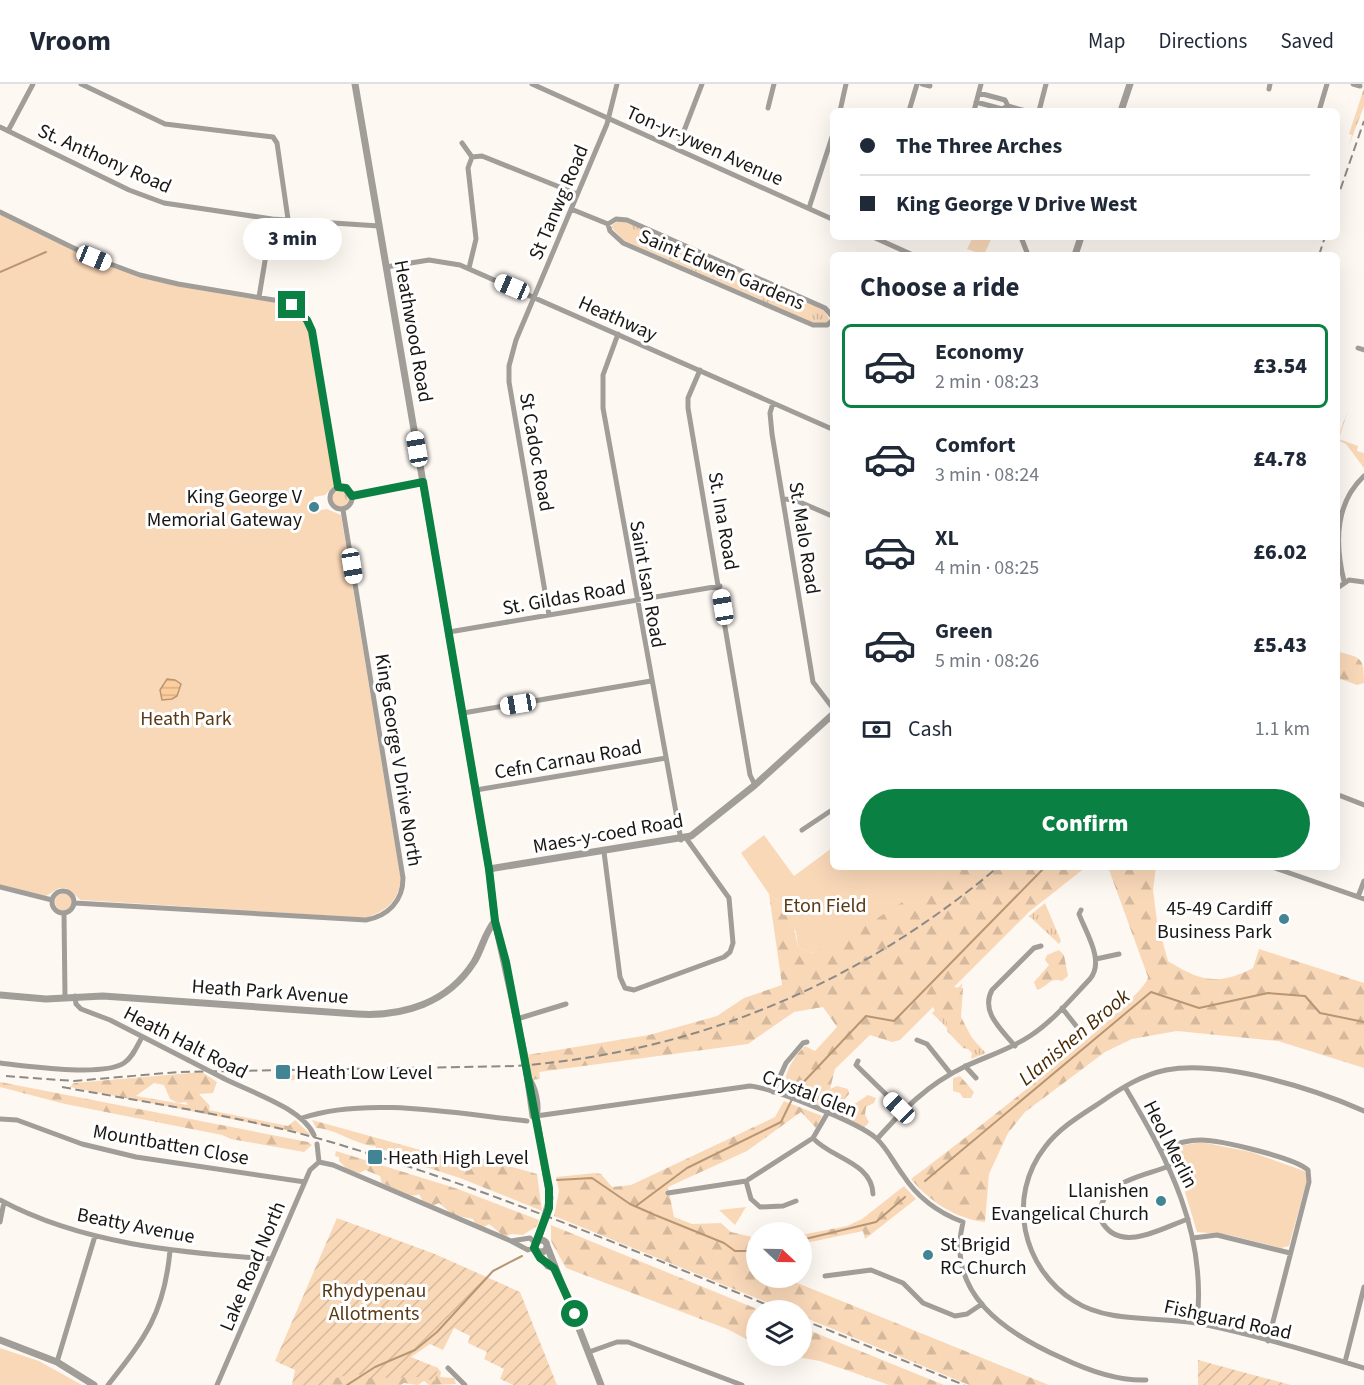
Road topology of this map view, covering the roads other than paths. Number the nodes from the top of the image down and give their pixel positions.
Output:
1 (33, 84) edge
2 (81, 84) edge
3 (355, 84) edge
4 (534, 84) edge
5 (617, 84) edge
6 (702, 84) edge
7 (774, 84) edge
8 (846, 84) edge
9 (916, 84) edge
10 (922, 84) edge
11 (981, 84) edge
12 (1046, 84) edge
13 (1130, 84) edge
14 (1327, 84) edge
15 (930, 86) dead end
16 (979, 93) junction
17 (976, 102) junction
18 (1008, 106) junction
19 (768, 108) dead end
20 (841, 108) edge
21 (910, 108) edge
22 (975, 108) edge
23 (998, 108) edge
24 (1004, 108) edge
25 (1015, 108) edge
26 (1040, 108) edge
27 (1122, 108) edge
28 (1320, 108) edge
29 (608, 119) junction
30 (0, 127) edge
31 (8, 131) junction
32 (462, 143) dead end
33 (830, 143) edge
34 (677, 149) junction
35 (472, 157) junction
36 (577, 194) junction
37 (809, 208) junction
38 (571, 209) junction
39 (0, 212) edge
40 (830, 218) edge
41 (272, 219) junction
42 (288, 219) junction
43 (608, 224) junction
44 (379, 226) junction
45 (880, 240) edge
46 (906, 252) edge
47 (386, 267) junction
48 (469, 268) junction
49 (259, 297) junction
50 (535, 297) junction
51 (830, 314) edge
52 (830, 323) edge
53 (618, 334) junction
54 (700, 370) junction
55 (773, 403) junction
56 (830, 428) edge
57 (1364, 476) edge
58 (423, 482) junction
59 (338, 487) junction
60 (352, 496) junction
61 (784, 499) junction
62 (343, 510) junction
63 (830, 515) edge
64 (1340, 515) edge
65 (1340, 549) edge
66 (1344, 581) junction
67 (1364, 582) edge
68 (1340, 585) edge
69 (720, 586) junction
70 (636, 600) junction
71 (549, 615) junction
72 (449, 633) junction
73 (651, 681) junction
74 (830, 704) edge
75 (462, 713) junction
76 (830, 717) edge
77 (666, 758) junction
78 (755, 784) junction
79 (476, 790) junction
80 (1340, 796) edge
81 (1364, 805) edge
82 (830, 811) edge
83 (802, 831) dead end
84 (683, 839) junction
85 (604, 852) junction
86 (489, 869) junction
87 (1281, 870) edge
88 (1364, 881) edge
89 (0, 887) edge
90 (1361, 898) edge
91 (52, 900) junction
92 (75, 903) junction
93 (1081, 910) dead end
94 (64, 913) junction
95 (495, 921) junction
96 (1041, 946) dead end
97 (1119, 954) dead end
98 (1096, 959) junction
99 (0, 995) edge
100 (75, 996) junction
101 (65, 998) junction
102 (566, 1004) dead end
103 (1062, 1008) junction
104 (517, 1019) junction
105 (1077, 1027) dead end
106 (142, 1036) junction
107 (917, 1040) dead end
108 (807, 1042) dead end
109 (1015, 1046) junction
110 (858, 1061) dead end
111 (0, 1063) edge
112 (965, 1066) junction
113 (951, 1074) junction
114 (976, 1078) dead end
115 (1125, 1087) junction
116 (773, 1092) junction
117 (902, 1110) junction
118 (1364, 1111) edge
119 (827, 1114) junction
120 (536, 1116) junction
121 (302, 1118) junction
122 (0, 1119) edge
123 (527, 1121) dead end
124 (314, 1135) dead end
125 (813, 1138) junction
126 (877, 1139) junction
127 (317, 1144) dead end
128 (1161, 1149) junction
129 (319, 1162) junction
130 (1169, 1166) junction
131 (746, 1181) junction
132 (305, 1182) junction
133 (668, 1193) dead end
134 (873, 1194) dead end
135 (2, 1201) edge
136 (796, 1201) dead end
137 (1188, 1219) junction
138 (0, 1222) edge
139 (96, 1236) junction
140 (1193, 1238) junction
141 (511, 1241) junction
142 (539, 1245) junction
143 (170, 1251) junction
144 (1290, 1253) junction
145 (271, 1259) junction
146 (554, 1268) junction
147 (825, 1276) dead end
148 (1364, 1287) edge
149 (982, 1304) junction
150 (1197, 1323) junction
151 (0, 1340) edge
152 (1268, 1341) junction
153 (589, 1352) junction
154 (57, 1362) junction
155 (1345, 1362) junction
156 (448, 1368) dead end
157 (1364, 1368) edge
158 (1146, 1380) dead end
159 (94, 1385) edge
160 (108, 1385) edge
161 (217, 1385) edge
162 (465, 1385) edge
163 (601, 1385) edge
164 (742, 1385) edge

1 - 31 street
2 - 42 street
3 - 44 street, Heathwood Road
4 - 29 street, Ton-yr-ywen Avenue
5 - 29 street, St Tanwg Road
6 - 34 street
7 - 19 street
8 - 20 street
9 - 21 street
10 - 15 street
11 - 16 street
12 - 26 street
13 - 27 street
14 - 28 street
16 - 17 street
16 - 18 street
17 - 22 street
17 - 23 street
18 - 24 street
18 - 25 street
29 - 34 street, Ton-yr-ywen Avenue
29 - 36 street, St Tanwg Road
30 - 31 street, St. Anthony Road
31 - 41 street, St. Anthony Road
32 - 35 street
33 - 37 street
34 - 37 street, Ton-yr-ywen Avenue
35 - 36 street
35 - 48 street
36 - 38 street, St Tanwg Road
37 - 40 street, Ton-yr-ywen Avenue
38 - 43 street, Saint Edwen Gardens
38 - 50 street, St Tanwg Road
39 - 49 street
41 - 42 street, St. Anthony Road
41 - 49 street
42 - 44 street, St. Anthony Road
43 - 51 street, Saint Edwen Gardens
43 - 52 street, Saint Edwen Gardens
44 - 47 street, Heathwood Road
45 - 46 street
47 - 48 street, Heathway
47 - 58 street, Heathwood Road
48 - 50 street, Heathway
49 - 59 street
50 - 53 street, Heathway
50 - 71 street, St Cadoc Road
53 - 54 street, Heathway
53 - 70 street, Saint Isan Road
54 - 55 street, Heathway
54 - 69 street, St. Ina Road
55 - 56 street, Heathway
55 - 61 street, St. Malo Road
57 - 64 street
58 - 60 street
58 - 72 street, Heathwood Road
59 - 60 street
59 - 62 street
60 - 62 street
61 - 63 street
61 - 74 street, St. Malo Road
62 - 92 street, King George V Drive North
65 - 66 street
66 - 67 street
66 - 68 street
69 - 70 street, St. Gildas Road
69 - 78 street, St. Ina Road
70 - 71 street, St. Gildas Road
70 - 73 street, Saint Isan Road
71 - 72 street, St. Gildas Road
72 - 75 street, Heathwood Road
73 - 75 street
73 - 77 street, Saint Isan Road
75 - 79 street, Heathwood Road
76 - 78 street, Maes-y-coed Road
77 - 79 street, Cefn Carnau Road
77 - 84 street, Saint Isan Road
78 - 84 street, Maes-y-coed Road
79 - 86 street, Heathwood Road
80 - 81 street
82 - 83 street
84 - 85 street, Maes-y-coed Road
84 - 85 street
85 - 86 street, Maes-y-coed Road
86 - 95 street, Heathwood Road
87 - 90 street
88 - 90 street
89 - 91 street
91 - 92 street
91 - 94 street
92 - 94 street
93 - 98 street
94 - 101 street
95 - 100 street, Heath Park Avenue
95 - 104 street, Heathwood Road
96 - 109 street
97 - 98 street
98 - 103 street
99 - 101 street, Heath Park Avenue
100 - 101 street, Heath Park Avenue
100 - 106 street, Heath Halt Road
102 - 104 street
103 - 105 street
103 - 109 street
104 - 120 street, Heathwood Road
106 - 111 street
106 - 121 street, Heath Halt Road, bridge
107 - 113 street
108 - 116 street
109 - 112 street
110 - 117 street
112 - 113 street
112 - 114 street
113 - 117 street
115 - 118 street, Fishguard Road
115 - 128 street, Heol Merlin
115 - 150 street, Fishguard Road
116 - 119 street, Crystal Glen
116 - 120 street, Crystal Glen
117 - 126 street
119 - 125 street
119 - 126 street, Crystal Glen
120 - 142 street, Heathwood Road
121 - 123 street
121 - 124 street, Heath Halt Road
122 - 132 street, Mountbatten Close
125 - 131 street
125 - 134 street
126 - 149 street, Crystal Glen
127 - 129 street
128 - 130 street, Heol Merlin
128 - 144 street
129 - 132 street, Lake Road North
129 - 141 street
130 - 137 street, Heol Merlin
130 - 137 street
131 - 133 street
131 - 136 street
132 - 145 street, Lake Road North
135 - 138 street
135 - 139 street, Beatty Avenue
137 - 140 street, Heol Merlin
139 - 143 street, Beatty Avenue
139 - 154 street
140 - 144 street
140 - 150 street, Heol Merlin
141 - 142 street
141 - 142 street
142 - 146 street
142 - 146 street
143 - 145 street, Beatty Avenue
143 - 160 street
144 - 152 street
145 - 161 street, Lake Road North
146 - 153 street
147 - 149 street
148 - 155 street
149 - 158 street
150 - 152 street, Fishguard Road
151 - 154 street
152 - 155 street, Fishguard Road
153 - 163 street
153 - 164 street
154 - 159 street
155 - 157 street, Fishguard Road
156 - 162 street

